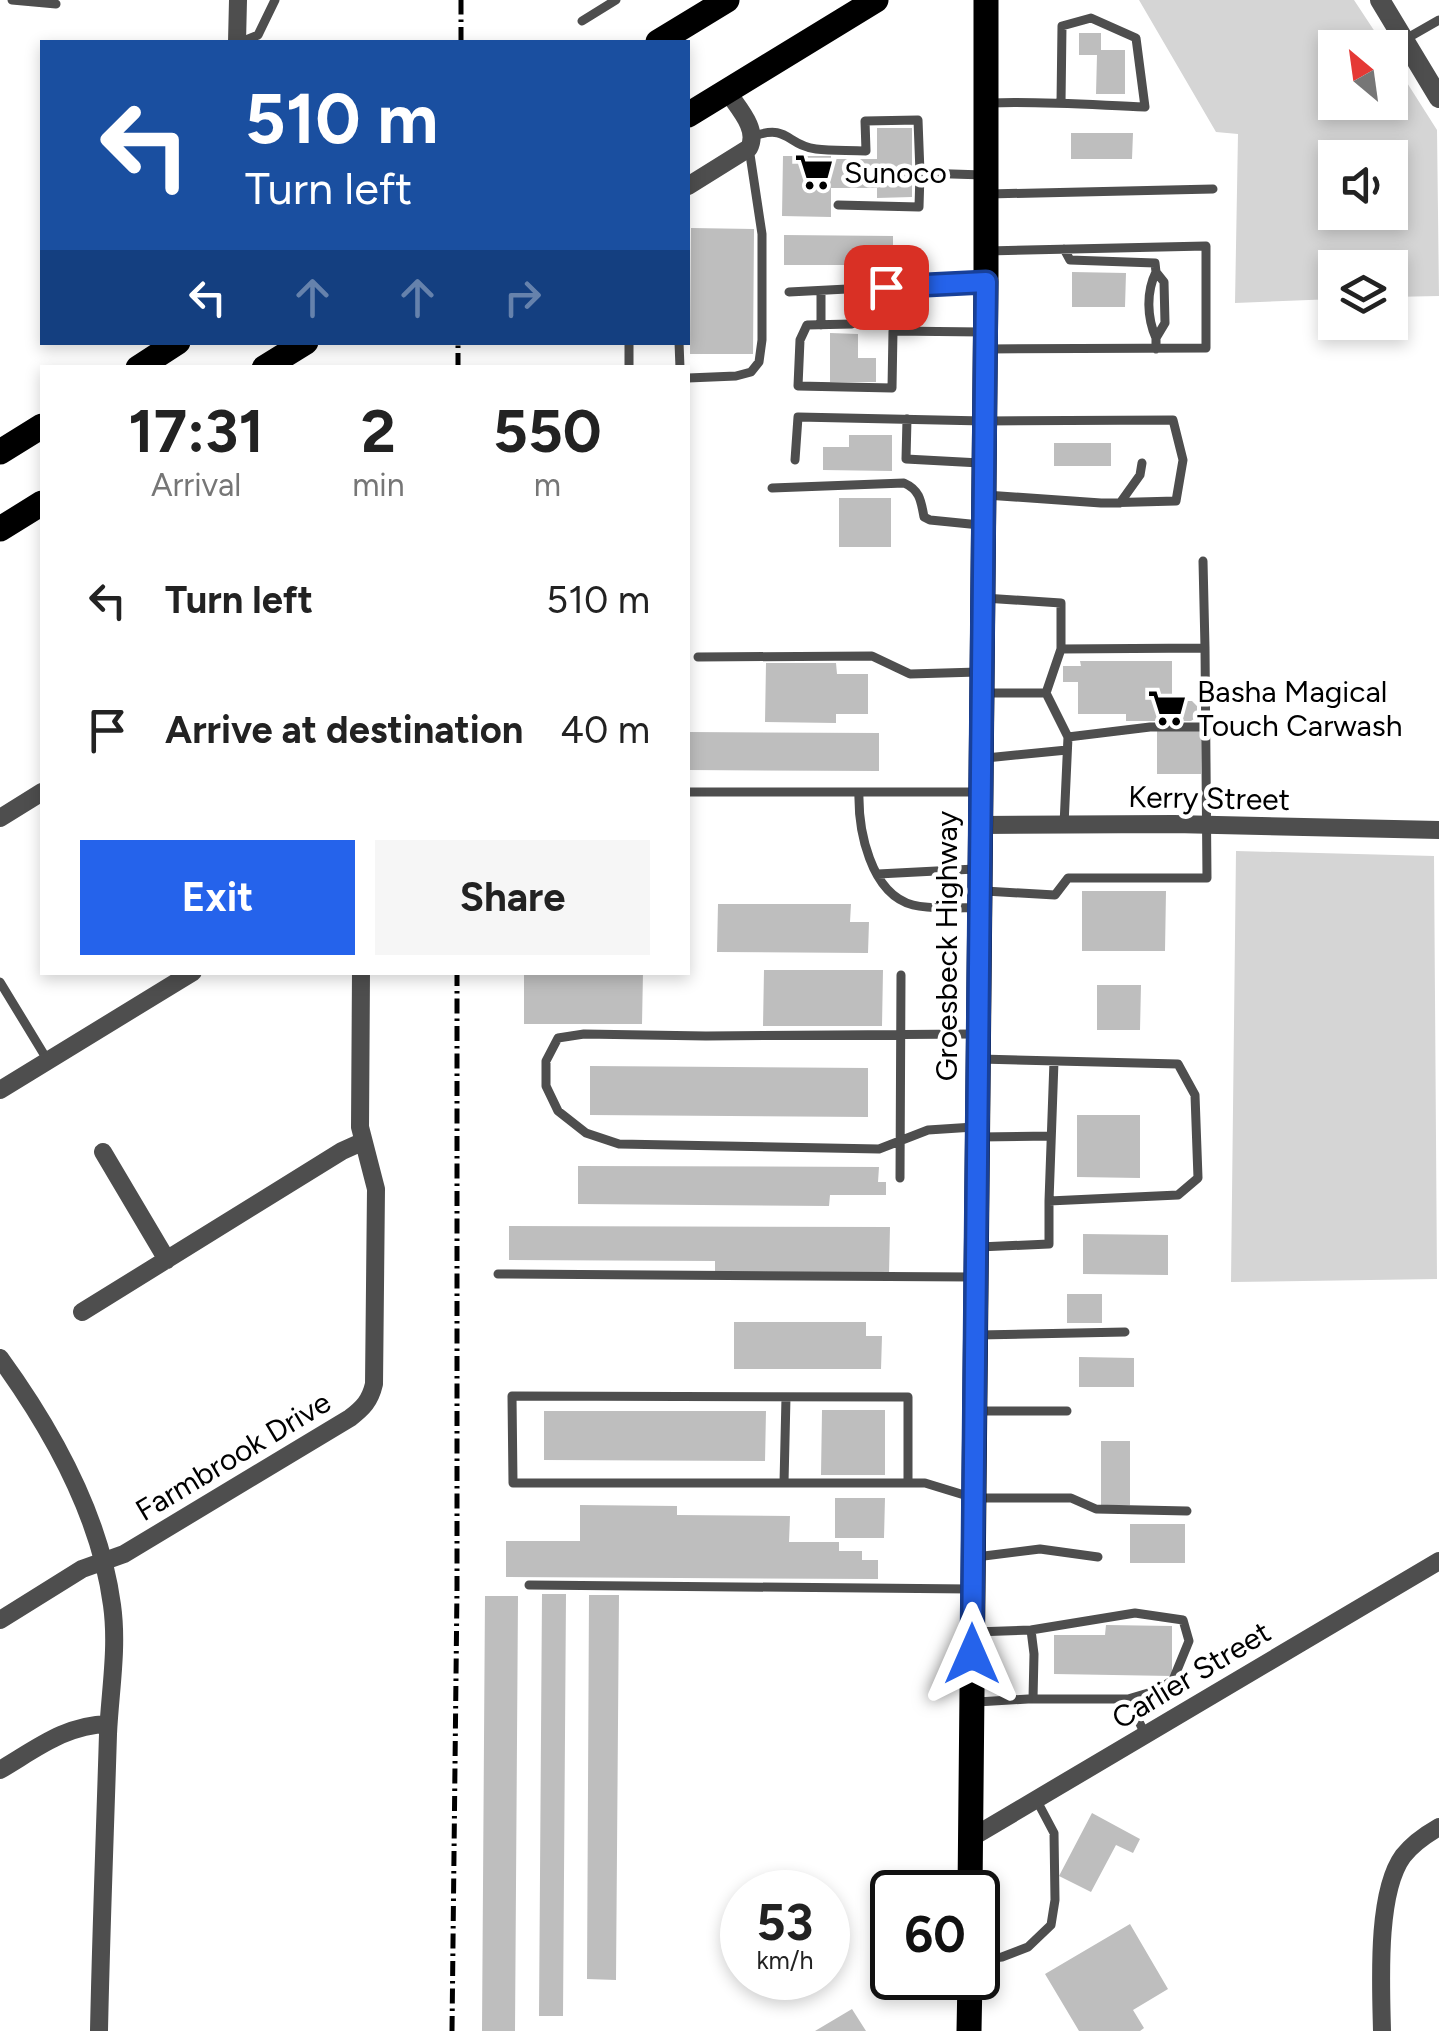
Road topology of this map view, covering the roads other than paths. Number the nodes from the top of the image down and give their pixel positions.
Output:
1 (12, 0) edge
2 (238, 0) edge
3 (275, 0) edge
4 (616, 0) edge
5 (876, 0) edge
6 (986, 0) edge
7 (1380, 0) edge
8 (720, 2) edge
9 (56, 4) dead end
10 (1439, 20) edge
11 (582, 21) dead end
12 (1398, 30) edge
13 (1408, 38) edge
14 (239, 40) edge
15 (244, 40) edge
16 (661, 40) edge
17 (1408, 47) edge
18 (728, 91) junction
19 (1439, 98) edge
20 (986, 103) junction
21 (1061, 103) junction
22 (690, 114) edge
23 (751, 142) junction
24 (920, 173) junction
25 (986, 184) junction
26 (690, 185) edge
27 (1213, 189) dead end
28 (838, 204) dead end
29 (1064, 249) junction
30 (986, 251) junction
31 (986, 282) junction
32 (821, 291) junction
33 (789, 292) dead end
34 (852, 324) dead end
35 (821, 325) junction
36 (984, 341) junction
37 (1156, 344) junction
38 (173, 345) edge
39 (301, 345) edge
40 (143, 365) edge
41 (269, 365) edge
42 (690, 378) edge
43 (908, 419) junction
44 (984, 421) junction
45 (40, 427) edge
46 (0, 452) edge
47 (794, 460) dead end
48 (983, 463) junction
49 (1142, 463) dead end
50 (772, 488) dead end
51 (983, 495) junction
52 (1120, 502) junction
53 (40, 504) edge
54 (982, 526) junction
55 (0, 529) edge
56 (1203, 561) dead end
57 (982, 597) junction
58 (1204, 648) junction
59 (1060, 649) junction
60 (698, 658) dead end
61 (981, 683) junction
62 (1046, 693) junction
63 (1206, 728) junction
64 (1068, 737) junction
65 (1068, 750) junction
66 (980, 758) junction
67 (690, 792) edge
68 (860, 792) junction
69 (980, 792) junction
70 (40, 793) edge
71 (0, 818) edge
72 (979, 825) junction
73 (1064, 825) junction
74 (1208, 825) junction
75 (1439, 830) edge
76 (878, 874) junction
77 (979, 889) junction
78 (187, 975) edge
79 (361, 975) edge
80 (901, 975) dead end
81 (0, 982) edge
82 (901, 1034) junction
83 (977, 1046) junction
84 (48, 1061) junction
85 (1054, 1061) junction
86 (0, 1090) edge
87 (977, 1132) junction
88 (1051, 1136) junction
89 (900, 1141) junction
90 (362, 1142) junction
91 (104, 1152) dead end
92 (900, 1178) dead end
93 (1049, 1201) junction
94 (976, 1247) junction
95 (167, 1260) junction
96 (498, 1274) dead end
97 (976, 1277) junction
98 (82, 1312) dead end
99 (1125, 1332) dead end
100 (975, 1335) junction
101 (0, 1358) edge
102 (786, 1397) junction
103 (974, 1411) junction
104 (1067, 1411) dead end
105 (784, 1483) junction
106 (908, 1483) junction
107 (974, 1498) junction
108 (1187, 1510) dead end
109 (1098, 1556) dead end
110 (973, 1557) junction
111 (1439, 1560) edge
112 (103, 1562) junction
113 (530, 1584) dead end
114 (973, 1590) junction
115 (0, 1620) edge
116 (1031, 1630) junction
117 (972, 1632) junction
118 (1032, 1699) junction
119 (1128, 1699) junction
120 (972, 1702) junction
121 (108, 1724) junction
122 (1146, 1734) junction
123 (0, 1770) edge
124 (1036, 1799) junction
125 (1439, 1827) edge
126 (971, 1838) junction
127 (970, 1870) edge
128 (1000, 1956) edge
129 (970, 2000) edge
130 (99, 2031) edge
131 (970, 2031) edge
132 (1382, 2031) edge

1 - 9 lane
2 - 14 street
3 - 15 lane
4 - 11 lane
5 - 18 main road
6 - 20 main road, Groesbeck Highway
7 - 12 street
8 - 16 main road
10 - 13 lane
17 - 19 street
18 - 22 main road
18 - 23 street
20 - 21 lane
20 - 25 main road, Groesbeck Highway
21 - 21 lane
23 - 24 lane
23 - 26 street
23 - 42 lane
24 - 25 lane
24 - 28 lane
25 - 27 lane
25 - 30 main road, Groesbeck Highway
29 - 30 lane
29 - 37 lane
29 - 37 lane
30 - 31 main road, Groesbeck Highway
31 - 32 lane
31 - 36 main road, Groesbeck Highway
32 - 33 lane
32 - 35 lane
34 - 35 lane
35 - 36 lane
36 - 37 lane
36 - 44 main road, Groesbeck Highway
38 - 40 main road
39 - 41 main road
43 - 44 lane
43 - 47 lane
43 - 48 lane
44 - 48 main road, Groesbeck Highway
44 - 52 lane
45 - 46 main road
48 - 51 main road, Groesbeck Highway
49 - 52 lane
50 - 54 lane
51 - 52 lane
51 - 54 main road, Groesbeck Highway
53 - 55 main road
54 - 57 main road, Groesbeck Highway
56 - 58 lane
57 - 59 lane
57 - 61 main road, Groesbeck Highway
58 - 59 lane
58 - 63 lane
59 - 62 lane
60 - 61 lane
61 - 62 lane
61 - 66 main road, Groesbeck Highway
62 - 64 lane
63 - 64 lane
63 - 74 lane
64 - 65 lane
65 - 66 lane
65 - 73 lane
66 - 69 main road, Groesbeck Highway
67 - 68 lane
68 - 69 lane
68 - 76 lane
69 - 72 main road, Groesbeck Highway
70 - 71 street
72 - 73 street, Kerry Street
72 - 77 main road, Groesbeck Highway
73 - 74 street, Kerry Street
74 - 75 street, Kerry Street
74 - 77 lane
76 - 77 lane
76 - 77 lane
77 - 83 main road, Groesbeck Highway
78 - 84 street
79 - 90 street, Farmbrook Drive
80 - 82 lane
81 - 84 lane
82 - 83 lane
82 - 89 lane
82 - 89 lane
83 - 85 lane
83 - 87 main road, Groesbeck Highway
84 - 86 street
85 - 88 lane
85 - 93 lane
87 - 88 lane
87 - 89 lane
87 - 94 main road, Groesbeck Highway
88 - 93 lane
89 - 92 lane
90 - 95 street
90 - 112 street, Farmbrook Drive
91 - 95 street
93 - 94 lane
94 - 97 main road, Groesbeck Highway
95 - 98 street
96 - 97 lane
97 - 100 main road, Groesbeck Highway
99 - 100 lane
100 - 103 main road, Groesbeck Highway
101 - 112 street, Farmbrook Drive
102 - 105 lane
102 - 105 lane
102 - 106 lane
103 - 104 lane
103 - 107 main road, Groesbeck Highway
105 - 106 lane
106 - 107 lane
107 - 108 lane
107 - 110 main road, Groesbeck Highway
109 - 110 lane
110 - 114 main road, Groesbeck Highway
111 - 122 street, Carlier Street
112 - 115 street, Farmbrook Drive
112 - 121 street, Farmbrook Drive
113 - 114 lane
114 - 117 main road, Groesbeck Highway
116 - 117 lane
116 - 118 lane
116 - 119 lane
117 - 120 main road, Groesbeck Highway
118 - 119 lane
118 - 120 lane
119 - 122 lane
120 - 126 main road, Groesbeck Highway
121 - 123 street
121 - 130 street, Farmbrook Drive
122 - 124 street, Carlier Street
124 - 126 street, Carlier Street
124 - 128 lane
125 - 132 street
126 - 127 main road, Groesbeck Highway
129 - 131 main road

